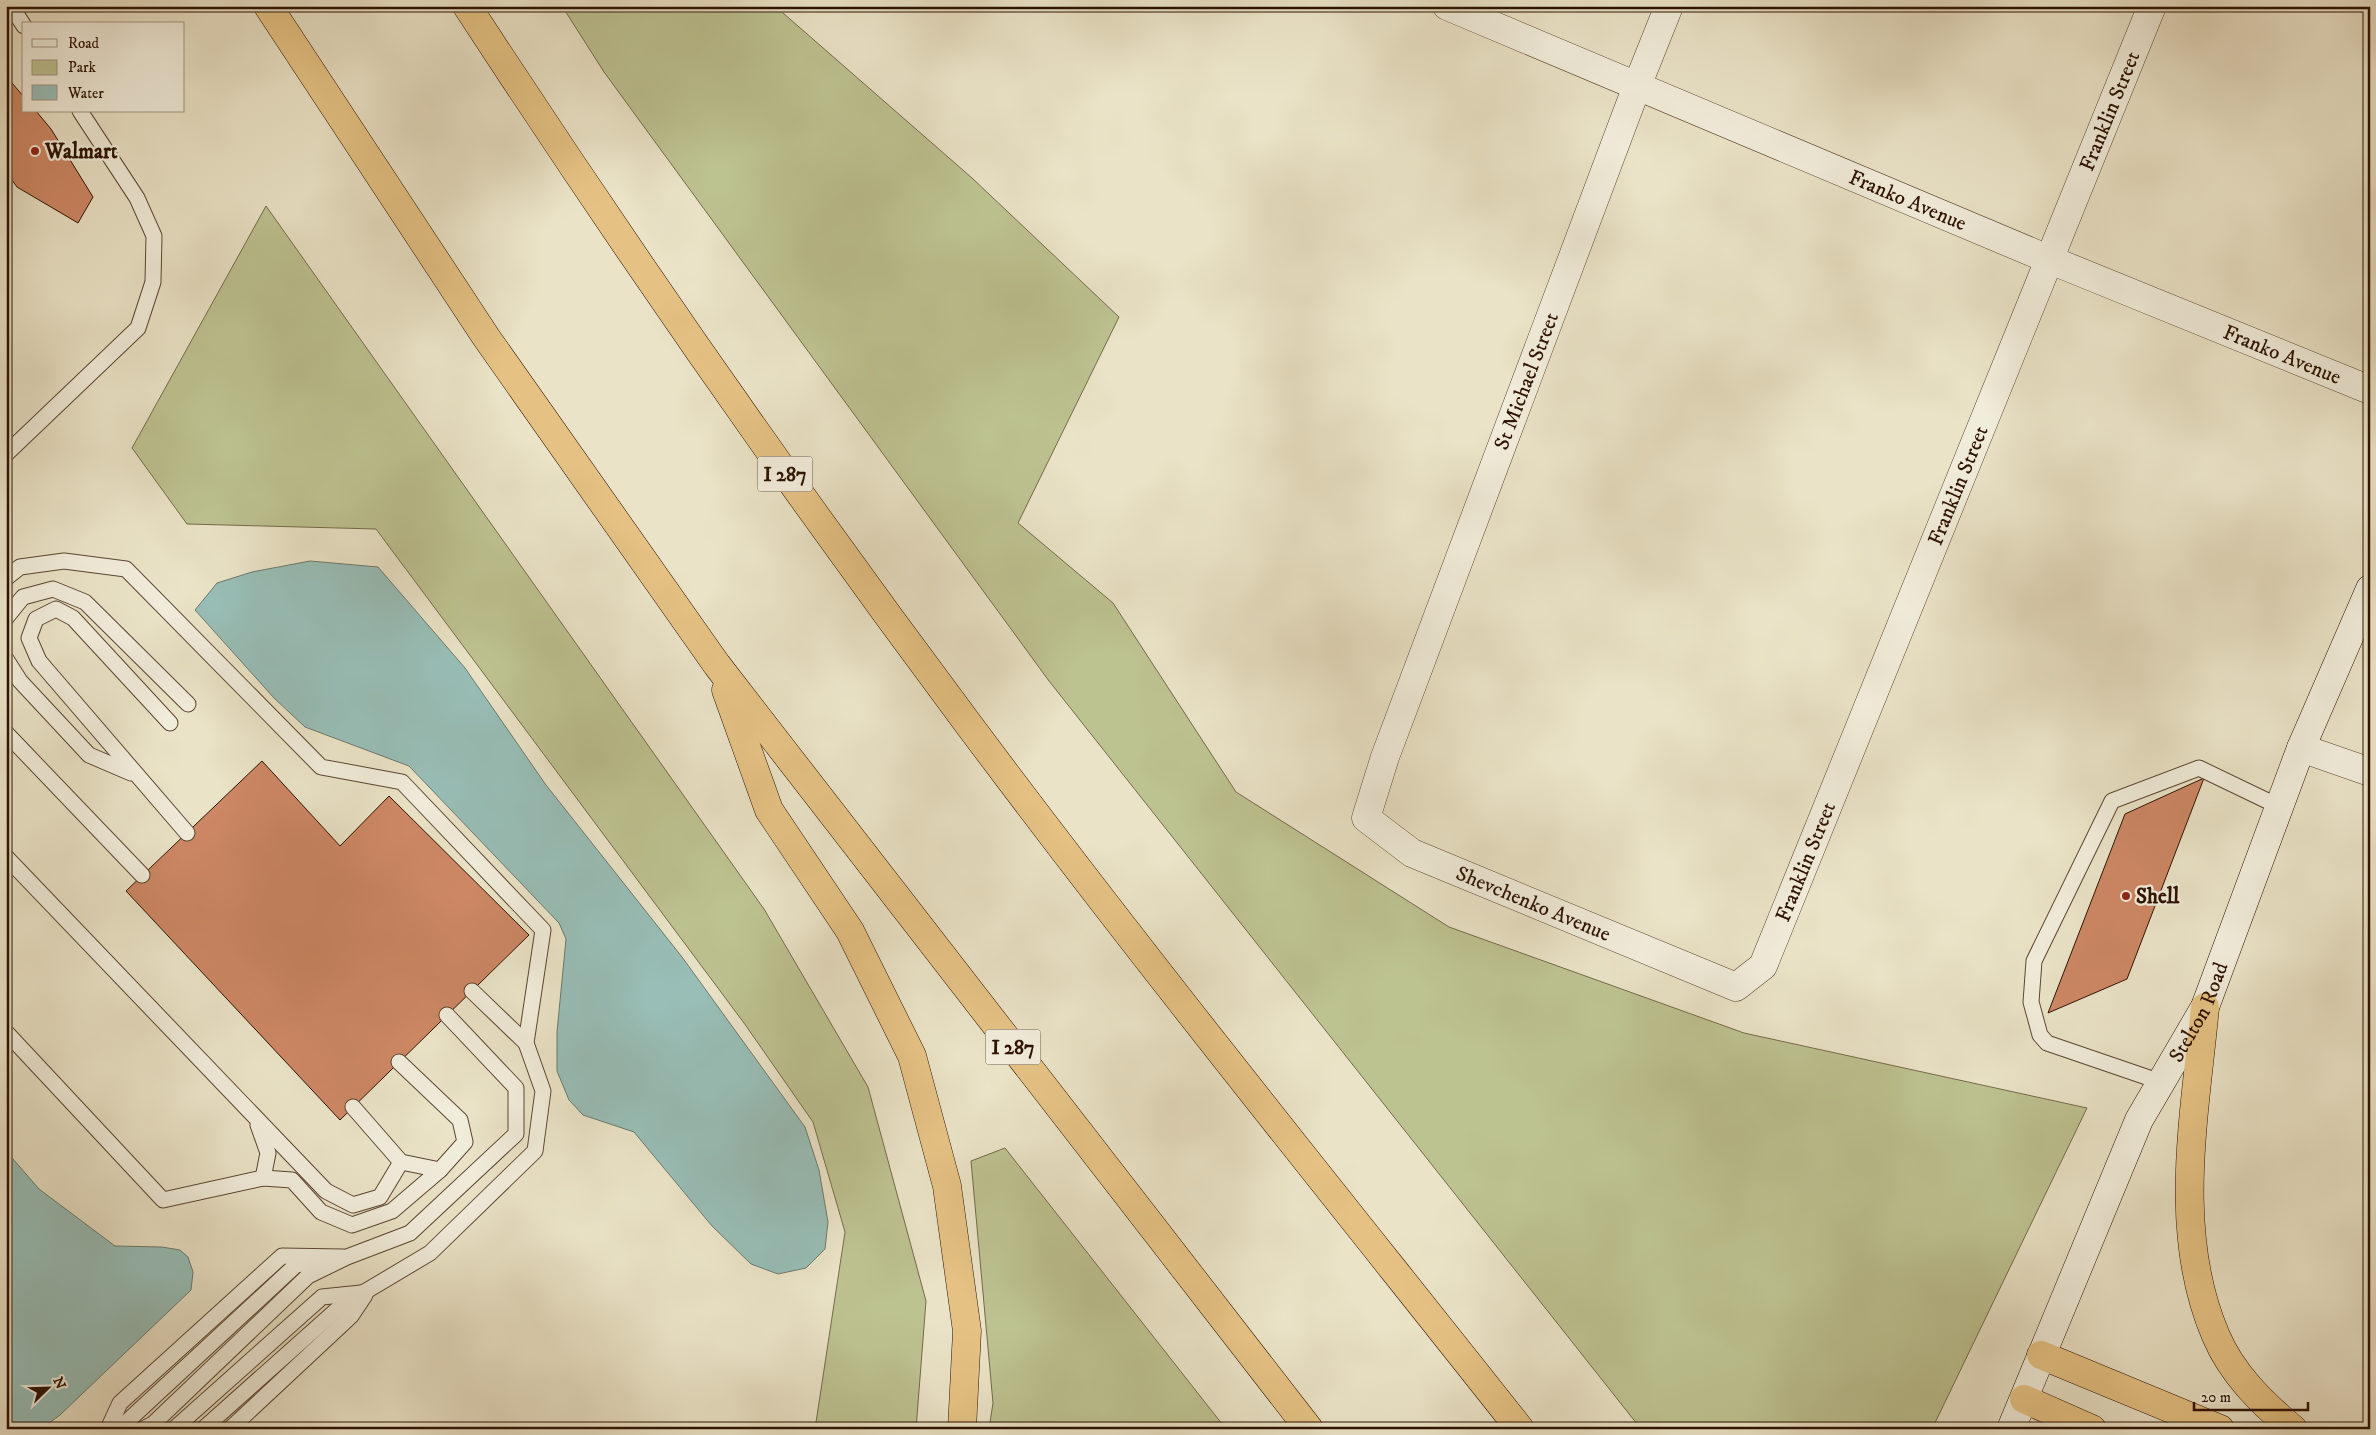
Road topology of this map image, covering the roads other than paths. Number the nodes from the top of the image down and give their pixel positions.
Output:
1 (11, 6) edge
2 (268, 6) edge
3 (466, 6) edge
4 (1447, 6) edge
5 (1669, 6) edge
6 (2152, 6) edge
7 (22, 23) edge
8 (1637, 86) junction
9 (81, 112) edge
10 (2048, 259) junction
11 (2370, 390) edge
12 (6, 454) edge
13 (6, 578) edge
14 (2370, 589) edge
15 (6, 618) edge
16 (6, 658) edge
17 (717, 666) junction
18 (188, 704) dead end
19 (170, 723) dead end
20 (6, 733) edge
21 (2301, 748) junction
22 (1385, 757) joint
23 (2370, 772) edge
24 (135, 774) junction
25 (2280, 807) junction
26 (187, 832) dead end
27 (6, 857) edge
28 (142, 875) dead end
29 (1763, 966) joint
30 (472, 991) dead end
31 (2205, 1007) junction
32 (447, 1015) dead end
33 (6, 1032) edge
34 (526, 1043) junction
35 (399, 1062) dead end
36 (2161, 1082) junction
37 (353, 1107) dead end
38 (256, 1119) junction
39 (401, 1162) junction
40 (440, 1170) junction
41 (263, 1178) junction
42 (347, 1257) junction
43 (367, 1292) junction
44 (2041, 1355) junction
45 (2024, 1399) junction
46 (108, 1429) edge
47 (120, 1429) edge
48 (143, 1429) edge
49 (174, 1429) edge
50 (203, 1429) edge
51 (230, 1429) edge
52 (962, 1429) edge
53 (1309, 1429) edge
54 (1520, 1429) edge
55 (2011, 1429) edge
56 (2092, 1429) edge
57 (2220, 1429) edge
58 (2293, 1429) edge

1 - 7 lane
2 - 17 highway, I 287
3 - 54 highway, I 287
4 - 8 street, Franko Avenue
5 - 8 street, St Michael Street
6 - 10 street, Franklin Street
8 - 10 street, Franko Avenue
8 - 22 street, St Michael Street
9 - 12 lane
10 - 11 street, Franko Avenue
10 - 29 street, Franklin Street
13 - 34 lane
14 - 21 street, Stelton Road
15 - 18 lane
16 - 24 lane
17 - 52 highway
17 - 53 highway, I 287
19 - 24 lane
20 - 28 lane
21 - 23 street
21 - 25 street, Stelton Road
22 - 29 street, Shevchenko Avenue
24 - 26 lane
25 - 31 street, Stelton Road
25 - 36 lane
27 - 38 lane
30 - 34 lane
31 - 36 street, Stelton Road
31 - 58 highway
32 - 42 lane
33 - 41 lane
34 - 43 lane
35 - 40 lane
36 - 44 street, Stelton Road
37 - 39 lane
38 - 39 lane
38 - 41 lane
39 - 40 lane
40 - 41 lane
42 - 46 lane
42 - 47 lane
42 - 48 lane
43 - 49 lane
43 - 50 lane
43 - 51 lane
44 - 45 street, Stelton Road
44 - 57 highway
45 - 55 street, Stelton Road
45 - 56 highway

